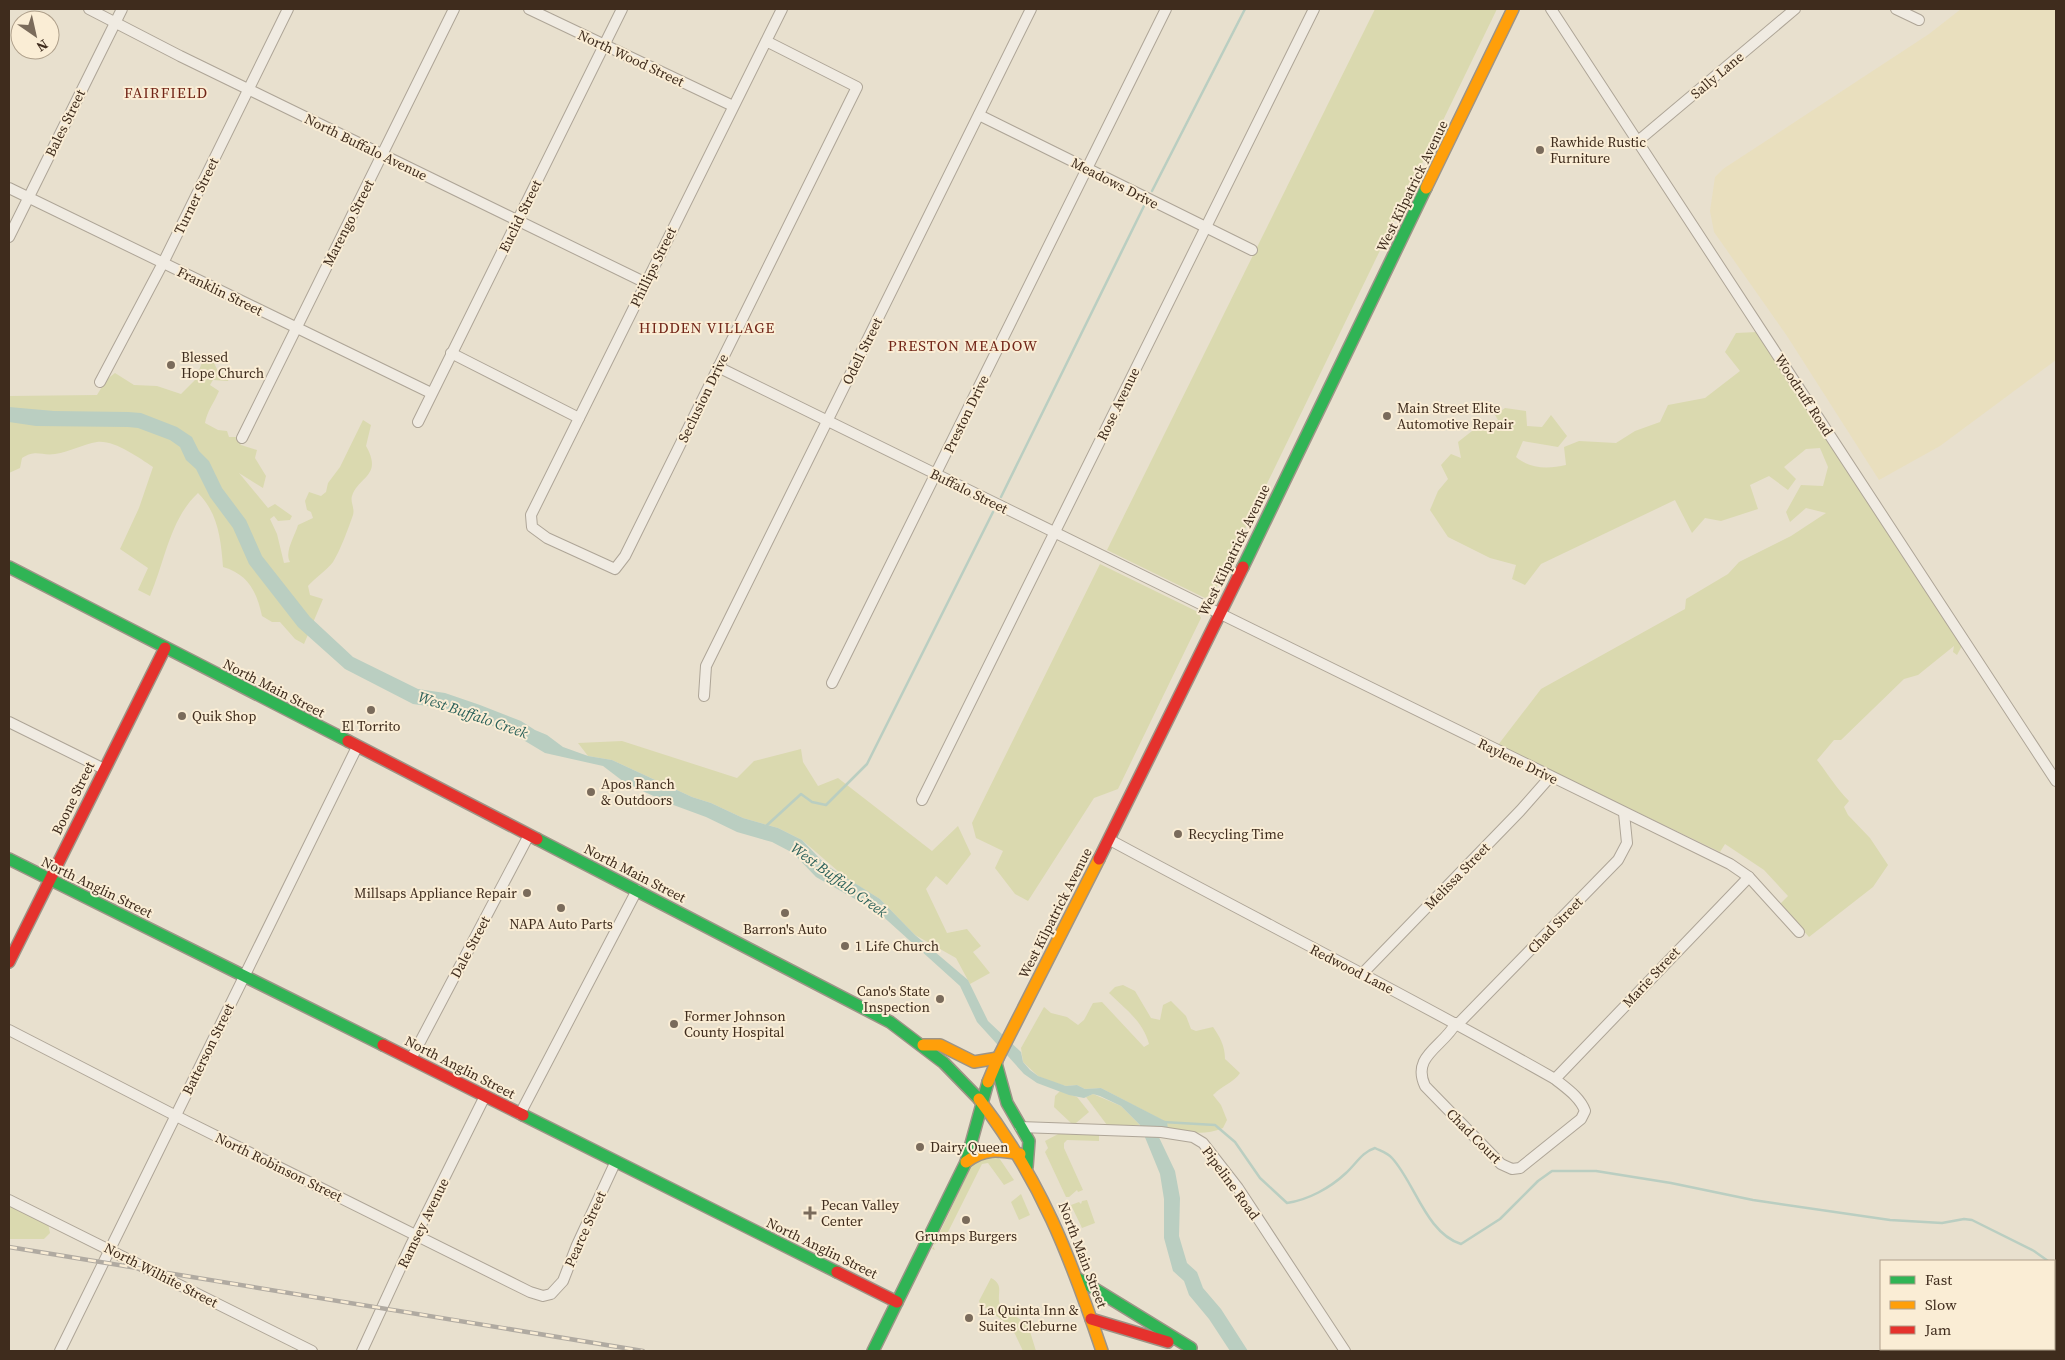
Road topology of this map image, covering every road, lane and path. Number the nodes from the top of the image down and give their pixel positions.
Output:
1 (89, 9) edge
2 (122, 9) edge
3 (288, 9) edge
4 (454, 9) edge
5 (529, 9) edge
6 (622, 9) edge
7 (782, 9) edge
8 (1031, 9) edge
9 (1166, 9) edge
10 (1314, 9) edge
11 (1513, 9) edge
12 (1551, 9) edge
13 (1796, 9) edge
14 (1896, 9) edge
15 (1919, 20) dead end
16 (115, 22) junction
17 (766, 41) junction
18 (604, 45) junction
19 (248, 89) junction
20 (733, 106) junction
21 (979, 115) junction
22 (1638, 141) junction
23 (383, 155) junction
24 (1087, 169) junction
25 (9, 188) edge
26 (28, 197) junction
27 (518, 220) junction
28 (1206, 228) junction
29 (9, 237) edge
30 (1252, 250) dead end
31 (163, 263) junction
32 (644, 282) junction
33 (295, 328) junction
34 (451, 353) junction
35 (718, 368) junction
36 (100, 382) dead end
37 (431, 393) junction
38 (579, 418) junction
39 (828, 420) junction
40 (418, 422) dead end
41 (242, 438) dead end
42 (936, 475) junction
43 (532, 527) joint
44 (1054, 533) junction
45 (9, 567) edge
46 (1219, 615) junction
47 (165, 648) junction
48 (832, 684) dead end
49 (704, 696) dead end
50 (9, 722) edge
51 (357, 747) junction
52 (104, 769) junction
53 (1550, 777) junction
54 (2056, 781) edge
55 (922, 800) dead end
56 (1624, 814) junction
57 (529, 835) junction
58 (1110, 840) junction
59 (9, 860) edge
60 (1748, 877) junction
61 (50, 880) junction
62 (636, 890) junction
63 (1799, 932) dead end
64 (9, 962) edge
65 (1362, 974) junction
66 (243, 976) junction
67 (1457, 1024) junction
68 (9, 1030) edge
69 (923, 1045) junction
70 (412, 1059) junction
71 (997, 1060) junction
72 (1555, 1080) junction
73 (486, 1096) junction
74 (983, 1105) junction
75 (1585, 1111) joint
76 (520, 1114) junction
77 (176, 1116) junction
78 (1020, 1126) junction
79 (1020, 1154) junction
80 (966, 1162) junction
81 (615, 1163) junction
82 (1028, 1167) junction
83 (9, 1200) edge
84 (416, 1236) junction
85 (109, 1249) junction
86 (1077, 1278) junction
87 (551, 1294) joint
88 (897, 1302) junction
89 (1091, 1319) junction
90 (1195, 1350) edge
91 (60, 1351) edge
92 (312, 1351) edge
93 (362, 1351) edge
94 (873, 1351) edge
95 (1102, 1351) edge
96 (1175, 1351) edge
97 (1345, 1351) edge

1 - 16 street, North Buffalo Avenue
2 - 16 street, Bales Street
3 - 19 street, Turner Street
4 - 23 street, Marengo Street
5 - 18 street, North Wood Street
6 - 18 street, Euclid Street
7 - 17 street, Phillips Street
8 - 21 street, Odell Street
9 - 24 street, Preston Drive
10 - 28 street, Rose Avenue
11 - 46 main road, West Kilpatrick Avenue
12 - 22 street, Woodruff Road
13 - 22 street, Sally Lane
14 - 15 street
16 - 19 street, North Buffalo Avenue
16 - 26 street, Bales Street
17 - 20 street, Phillips Street
17 - 35 street, Seclusion Drive
18 - 20 street, North Wood Street
18 - 27 street, Euclid Street
19 - 23 street, North Buffalo Avenue
19 - 31 street, Turner Street
20 - 32 street, Phillips Street
21 - 24 street, Meadows Drive
21 - 39 street, Odell Street
22 - 54 street, Woodruff Road
23 - 27 street, North Buffalo Avenue
23 - 33 street, Marengo Street
24 - 28 street, Meadows Drive
24 - 42 street, Preston Drive
25 - 26 street, Franklin Street
26 - 29 street, Bales Street
26 - 31 street, Franklin Street
27 - 32 street, North Buffalo Avenue
27 - 34 street, Euclid Street
28 - 30 street, Meadows Drive
28 - 44 street, Rose Avenue
31 - 33 street, Franklin Street
31 - 36 street, Turner Street
32 - 38 street, Phillips Street
33 - 37 street, Franklin Street
33 - 41 street, Marengo Street
34 - 37 street, Euclid Street
34 - 38 street
35 - 39 street, Buffalo Street
35 - 43 street, Seclusion Drive
37 - 40 street, Euclid Street
38 - 43 street, Phillips Street
39 - 42 street, Buffalo Street
39 - 49 street, Odell Street
42 - 44 street, Buffalo Street
42 - 48 street, Preston Drive
44 - 46 street, Buffalo Street
44 - 55 street, Rose Avenue
45 - 47 main road, North Main Street
46 - 53 street, Raylene Drive
46 - 58 main road, West Kilpatrick Avenue
47 - 51 main road, North Main Street
47 - 52 main road, Boone Street
50 - 52 street
51 - 57 main road, North Main Street
51 - 66 street, Batterson Street
52 - 61 main road, Boone Street
53 - 56 street, Raylene Drive
53 - 65 street, Melissa Street
56 - 60 street, Raylene Drive
56 - 67 street, Chad Street
57 - 62 main road, North Main Street
57 - 70 street, Dale Street
58 - 65 street, Redwood Lane
58 - 71 main road, West Kilpatrick Avenue
59 - 61 main road, North Anglin Street
60 - 63 street, Raylene Drive
60 - 72 street, Marie Street
61 - 64 main road, Boone Street
61 - 66 main road, North Anglin Street
62 - 69 main road, North Main Street
62 - 76 street
65 - 67 street, Redwood Lane
66 - 70 main road, North Anglin Street
66 - 77 street, Batterson Street
67 - 72 street, Redwood Lane
67 - 75 street, Chad Court
68 - 77 street, North Robinson Street
69 - 71 main road
69 - 74 main road, North Main Street
70 - 73 main road, North Anglin Street
71 - 74 main road, West Kilpatrick Avenue
71 - 78 main road
72 - 75 street, Redwood Lane
73 - 76 main road, North Anglin Street
73 - 84 street, Ramsey Avenue
74 - 79 main road, North Main Street
74 - 80 main road, West Kilpatrick Avenue
76 - 81 main road, North Anglin Street
77 - 84 street, North Robinson Street
77 - 85 street, Batterson Street
78 - 82 main road
78 - 97 street, Pipeline Road
79 - 80 main road
79 - 82 main road, North Main Street
80 - 88 main road, West Kilpatrick Avenue
81 - 87 street, Pearce Street
81 - 88 main road, North Anglin Street
82 - 86 main road, North Main Street
83 - 85 street, North Wilhite Street
84 - 87 street, North Robinson Street
84 - 93 street, Ramsey Avenue
85 - 91 street, Batterson Street
85 - 92 street, North Wilhite Street
86 - 89 main road, North Main Street
86 - 90 main road
88 - 94 main road, West Kilpatrick Avenue
89 - 90 main road
89 - 95 main road, North Main Street
90 - 96 main road

